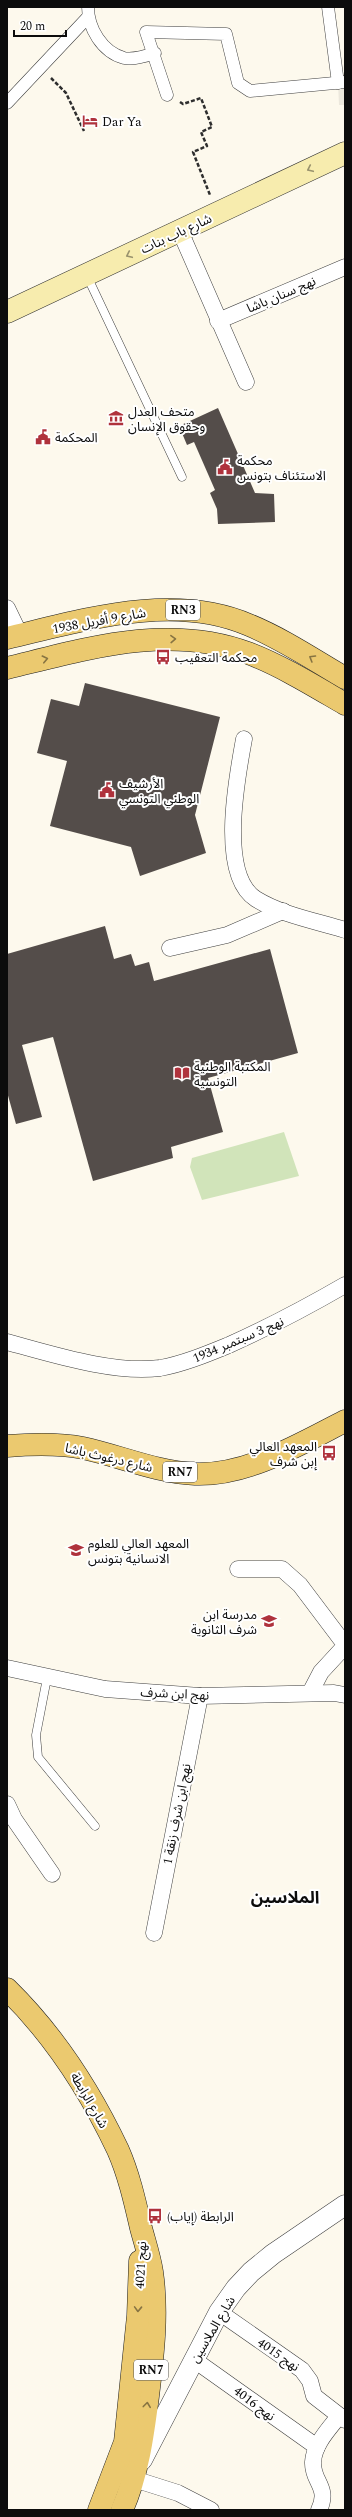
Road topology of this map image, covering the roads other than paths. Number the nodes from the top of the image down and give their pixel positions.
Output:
1 (328, 7) edge
2 (88, 12) edge
3 (155, 53) junction
4 (341, 83) edge
5 (167, 95) road end
6 (7, 103) edge
7 (345, 153) edge
8 (180, 231) junction
9 (345, 267) edge
10 (86, 275) junction
11 (7, 312) edge
12 (218, 321) junction
13 (246, 382) dead end
14 (182, 477) dead end
15 (7, 608) edge
16 (13, 637) edge
17 (7, 668) edge
18 (345, 678) edge
19 (345, 704) edge
20 (244, 740) dead end
21 (283, 911) junction
22 (345, 930) edge
23 (170, 948) dead end
24 (345, 1285) edge
25 (7, 1342) edge
26 (345, 1422) edge
27 (7, 1446) edge
28 (238, 1569) dead end
29 (7, 1668) edge
30 (47, 1678) junction
31 (310, 1693) junction
32 (345, 1695) edge
33 (200, 1696) junction
34 (7, 1804) edge
35 (95, 1826) dead end
36 (52, 1874) dead end
37 (154, 1933) dead end
38 (7, 1989) edge
39 (345, 2205) edge
40 (141, 2229) joint
41 (219, 2312) junction
42 (193, 2359) junction
43 (342, 2418) edge
44 (142, 2434) junction
45 (317, 2447) junction
46 (138, 2473) junction
47 (99, 2510) edge
48 (114, 2510) edge
49 (122, 2510) edge
50 (133, 2510) edge
51 (211, 2510) edge
52 (319, 2510) edge

1 - 4 street
2 - 3 street
2 - 6 street
3 - 4 street
3 - 5 street
7 -> 8 main road, شارع باب بنات
8 -> 10 main road, شارع باب بنات
8 - 12 street
9 - 12 street, نهج سنان باشا
10 - 11 main road, شارع باب بنات
10 - 14 lane
12 - 13 street
15 - 16 street
18 -> 16 main road, شارع 9 أفريل 1938 / RN3
17 -> 19 main road, شارع 9 أفريل 1938 / RN3
20 - 21 street
21 - 22 street
21 - 23 street
24 - 25 street, نهج 3 سبتمبر 1934
26 - 27 main road, شارع درغوث باشا / RN7
28 - 31 street
29 - 30 street, نهج ابن شرف
30 - 33 street, نهج ابن شرف
30 - 35 lane
31 - 32 street, نهج ابن شرف
31 - 33 street, نهج ابن شرف
33 - 37 street, نهج ابن شرف زنقة 1
34 - 36 street
38 - 40 main road, شارع الرابطة / RN7
39 - 41 street, شارع الملاسين
40 - 44 main road, نهج 4021 / RN7
41 - 42 street, شارع الملاسين
41 - 43 street, نهج 4015
42 - 44 street, شارع الملاسين
42 - 45 street, نهج 4016
43 - 45 street
44 - 46 main road, نهج 4021 / RN7
44 - 47 main road, نهج 4021 / RN7
44 - 48 main road
45 - 52 street
46 - 49 main road, نهج 4021 / RN7
46 - 50 main road
46 - 51 street

